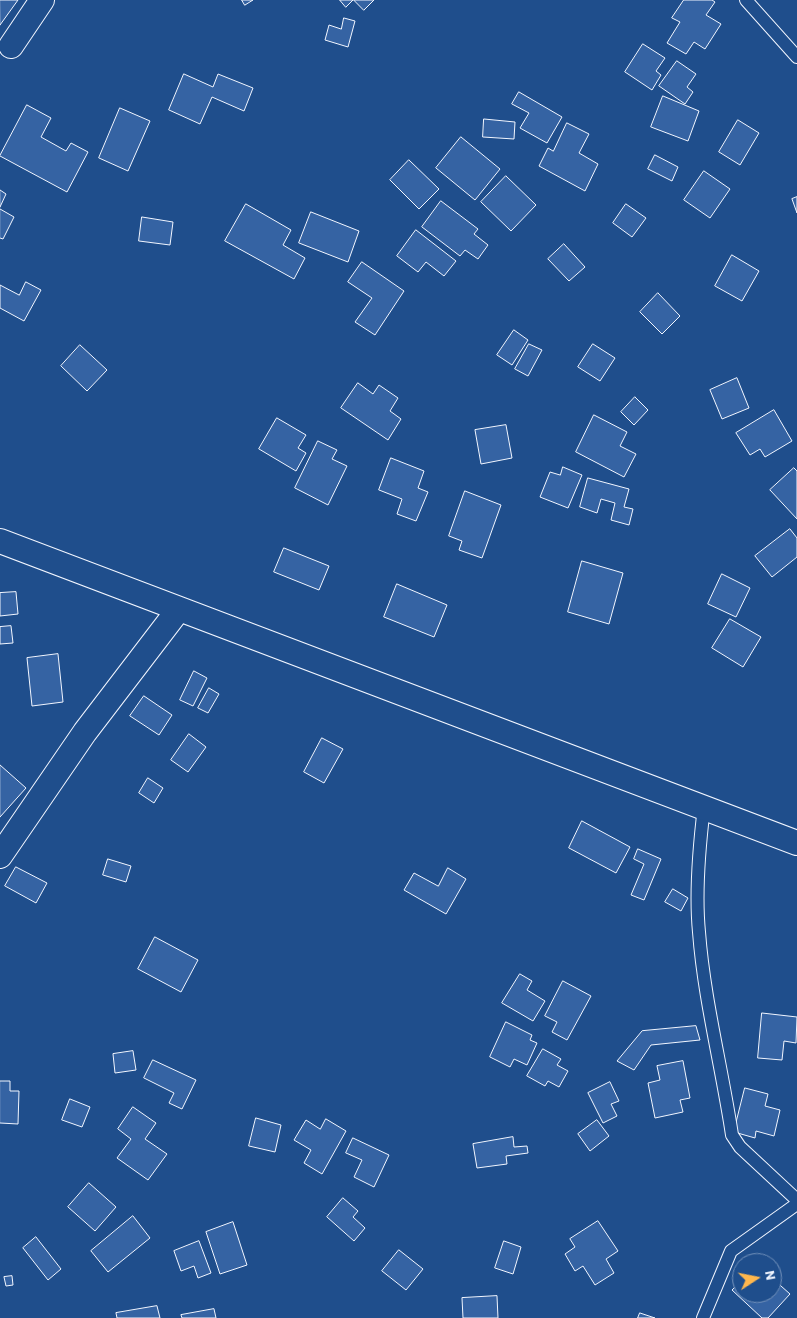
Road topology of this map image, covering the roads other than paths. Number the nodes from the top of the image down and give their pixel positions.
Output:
1 (42, 0) edge
2 (746, 0) edge
3 (12, 46) dead end
4 (797, 57) edge
5 (0, 541) edge
6 (179, 609) junction
7 (704, 807) junction
8 (797, 843) edge
9 (0, 856) edge
10 (797, 1202) edge
11 (703, 1318) edge

1 - 3 street
2 - 4 lane
5 - 6 street
6 - 7 street
6 - 9 street
7 - 8 street
7 - 10 lane
10 - 11 lane

